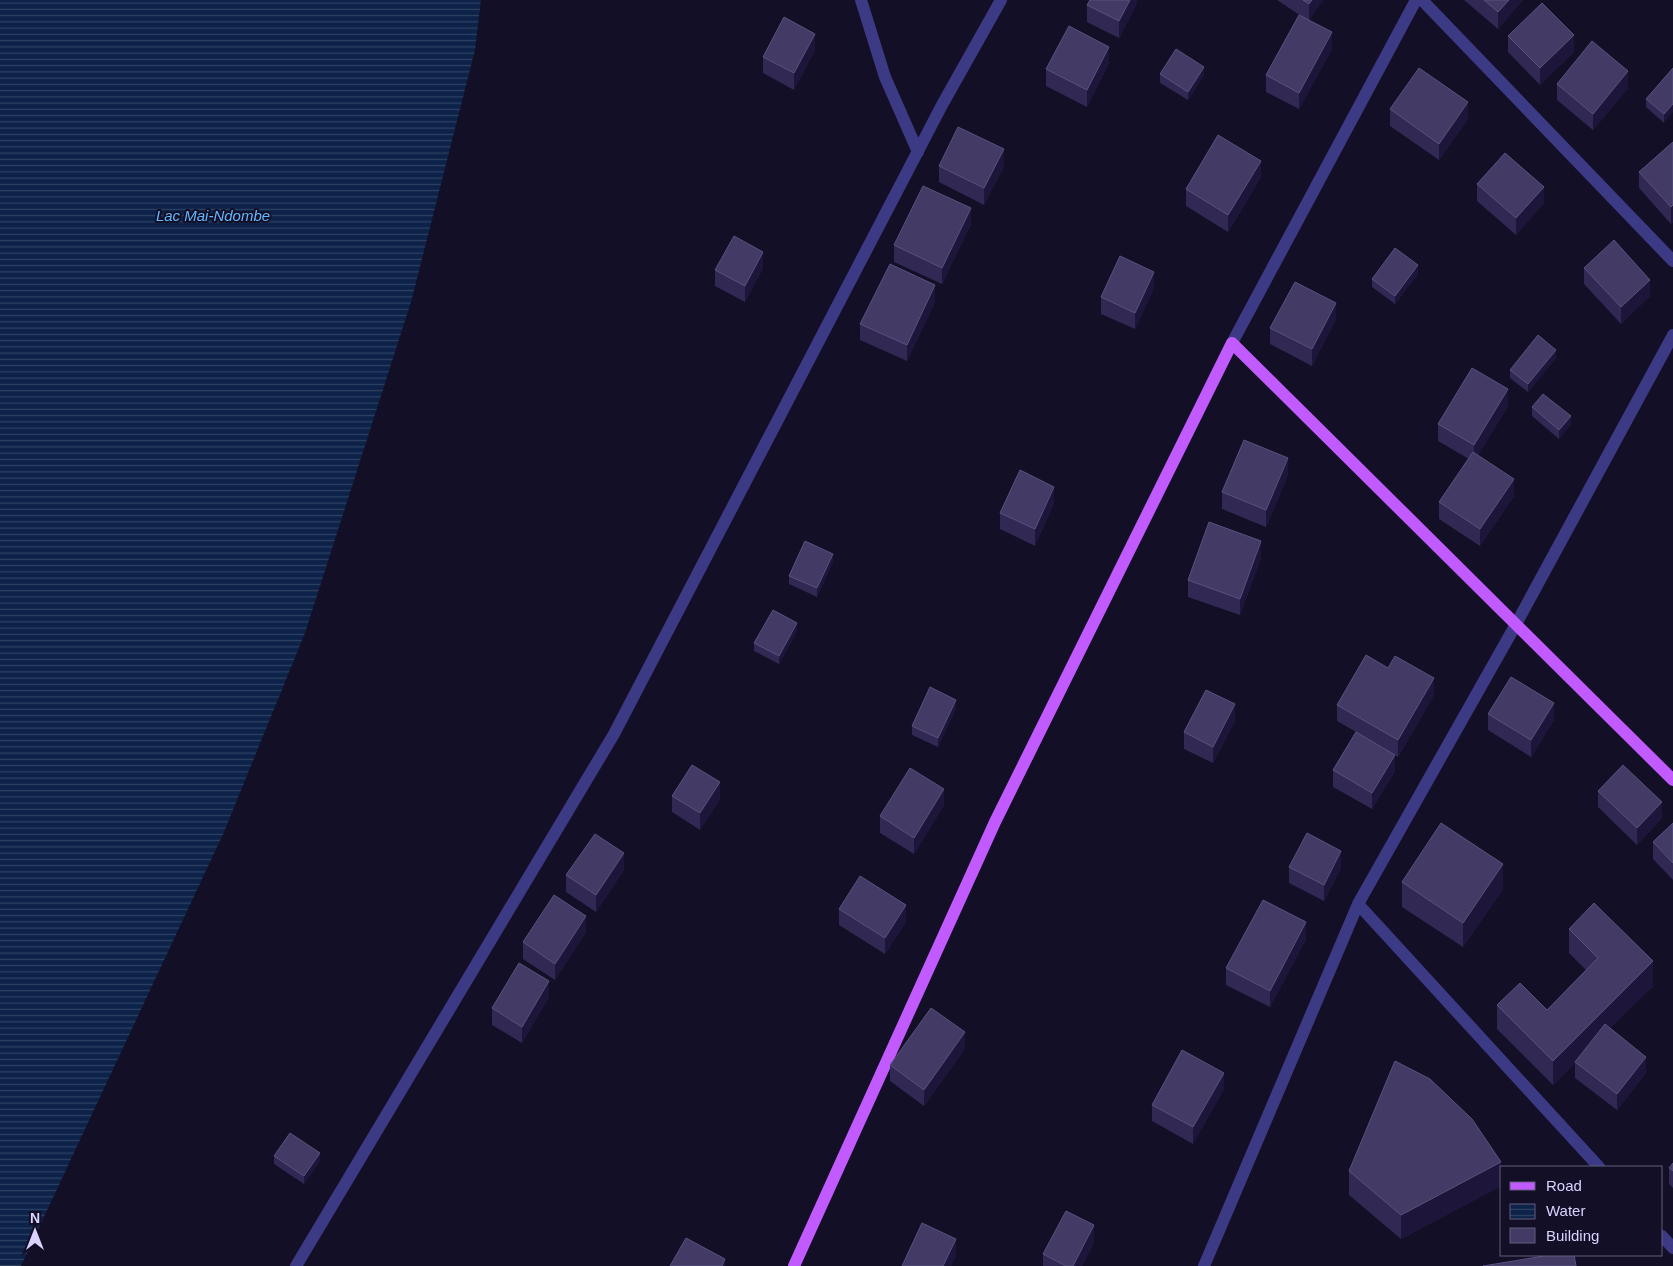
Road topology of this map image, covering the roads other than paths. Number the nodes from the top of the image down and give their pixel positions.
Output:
1 (861, 0) edge
2 (1001, 0) edge
3 (1416, 0) edge
4 (1422, 0) edge
5 (918, 152) junction
6 (1673, 261) edge
7 (1673, 335) edge
8 (1232, 343) junction
9 (1515, 626) junction
10 (1673, 780) edge
11 (1358, 904) junction
12 (1598, 1166) edge
13 (1663, 1237) edge
14 (1673, 1248) edge
15 (296, 1266) edge
16 (794, 1266) edge
17 (1204, 1266) edge

1 - 5 street
2 - 5 street
3 - 8 street
4 - 6 street
5 - 15 street
7 - 9 street
8 - 9 main road
8 - 16 main road
9 - 10 main road
9 - 11 street
11 - 12 street
11 - 17 street
13 - 14 street

